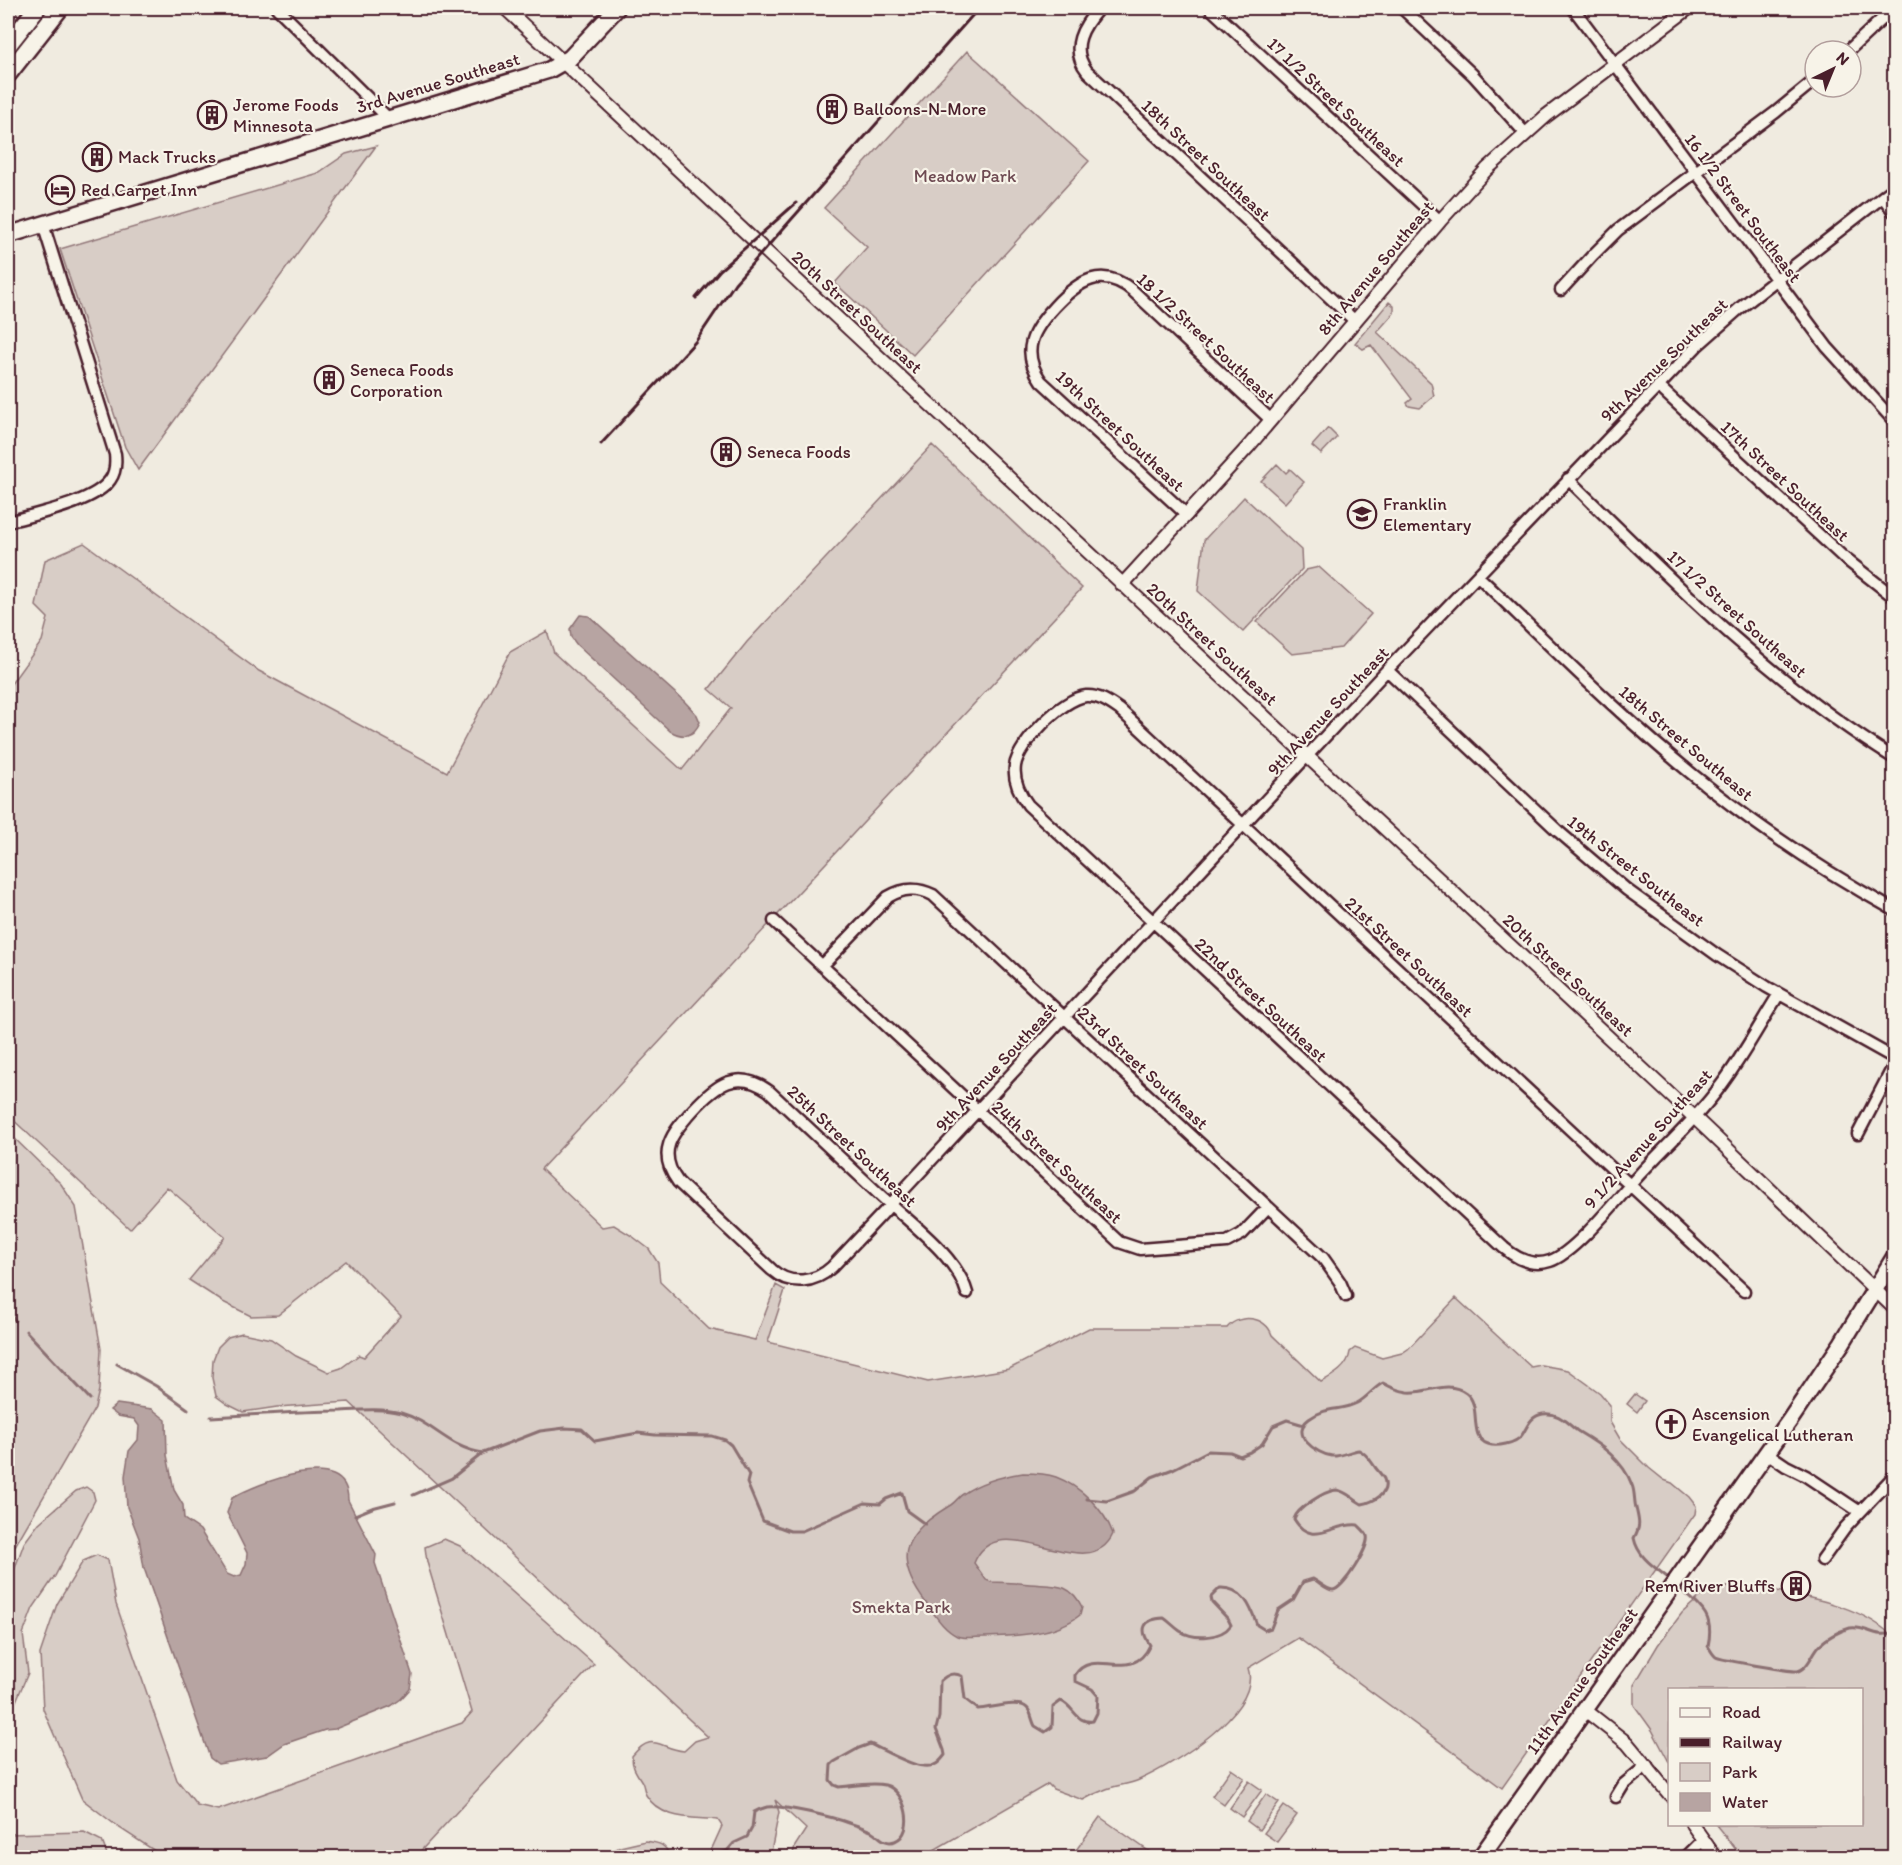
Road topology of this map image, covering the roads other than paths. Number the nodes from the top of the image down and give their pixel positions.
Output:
1 (11, 8) edge
2 (37, 8) edge
3 (60, 8) edge
4 (277, 8) edge
5 (505, 8) edge
6 (617, 8) edge
7 (1099, 8) edge
8 (1210, 8) edge
9 (1402, 8) edge
10 (1573, 8) edge
11 (1689, 8) edge
12 (1894, 8) edge
13 (8, 11) edge
14 (1861, 39) edge
15 (8, 45) edge
16 (563, 63) junction
17 (1615, 63) junction
18 (8, 74) edge
19 (1803, 90) edge
20 (389, 119) junction
21 (1525, 133) junction
22 (1695, 172) junction
23 (1894, 188) edge
24 (1883, 197) junction
25 (1894, 212) edge
26 (1440, 221) junction
27 (43, 224) junction
28 (8, 235) edge
29 (1776, 280) junction
30 (1561, 290) dead end
31 (1055, 305) joint
32 (1355, 321) junction
33 (1658, 386) junction
34 (1271, 420) junction
35 (1894, 421) edge
36 (1568, 479) junction
37 (1187, 515) junction
38 (8, 522) edge
39 (1478, 576) junction
40 (1122, 585) junction
41 (1894, 597) edge
42 (1387, 670) junction
43 (1042, 727) joint
44 (1308, 757) junction
45 (1894, 759) edge
46 (1244, 826) junction
47 (1894, 910) edge
48 (774, 921) dead end
49 (1152, 922) junction
50 (822, 966) junction
51 (1779, 994) junction
52 (1064, 1017) junction
53 (1894, 1058) edge
54 (1894, 1065) edge
55 (977, 1111) junction
56 (1694, 1117) junction
57 (1858, 1134) dead end
58 (1630, 1185) junction
59 (890, 1205) junction
60 (1268, 1207) junction
61 (1894, 1258) edge
62 (1547, 1262) joint
63 (808, 1280) joint
64 (1876, 1290) junction
65 (1744, 1291) dead end
66 (967, 1293) dead end
67 (1346, 1296) dead end
68 (1894, 1308) edge
69 (1767, 1454) junction
70 (1894, 1476) edge
71 (1860, 1512) junction
72 (1822, 1560) dead end
73 (1585, 1710) junction
74 (1647, 1765) junction
75 (1668, 1792) edge
76 (1616, 1797) dead end
77 (1693, 1826) edge
78 (1703, 1840) junction
79 (1480, 1857) edge
80 (1685, 1857) edge
81 (1716, 1857) edge

1 - 13 street
2 - 15 main road
3 - 18 main road
4 - 20 street
5 - 16 street, 20th Street Southeast
6 - 16 main road, 3rd Avenue Southeast
7 - 32 street, 18th Street Southeast
8 - 26 street, 17 1/2 Street Southeast
9 - 21 street
10 - 17 street, 16 1/2 Street Southeast
11 - 17 street, 8th Avenue Southeast
12 - 14 street
16 - 20 main road, 3rd Avenue Southeast
16 - 40 street, 20th Street Southeast
17 - 21 street, 8th Avenue Southeast
17 - 22 street, 16 1/2 Street Southeast
19 - 22 street
20 - 27 main road, 3rd Avenue Southeast
21 - 26 street, 8th Avenue Southeast
22 - 29 street, 16 1/2 Street Southeast
22 - 30 street
23 - 24 street, 9th Avenue Southeast
24 - 25 street
24 - 29 street, 9th Avenue Southeast
26 - 32 street, 8th Avenue Southeast
27 - 28 main road, 3rd Avenue Southeast
27 - 38 street
29 - 33 street, 9th Avenue Southeast
29 - 35 street, 16 1/2 Street Southeast
31 - 34 street, 18 1/2 Street Southeast
31 - 37 street, 19th Street Southeast
32 - 34 street, 8th Avenue Southeast
33 - 36 street, 9th Avenue Southeast
33 - 41 street, 17th Street Southeast
34 - 37 street, 8th Avenue Southeast
36 - 39 street, 9th Avenue Southeast
36 - 45 street, 17 1/2 Street Southeast
37 - 40 street, 8th Avenue Southeast
39 - 42 street, 9th Avenue Southeast
39 - 47 street, 18th Street Southeast
40 - 44 street, 20th Street Southeast
42 - 44 street, 9th Avenue Southeast
42 - 51 street, 19th Street Southeast
43 - 46 street, 21st Street Southeast
43 - 49 street, 22nd Street Southeast
44 - 46 street, 9th Avenue Southeast
44 - 56 street, 20th Street Southeast
46 - 49 street, 9th Avenue Southeast
46 - 58 street, 21st Street Southeast
48 - 50 street, 24th Street Southeast
49 - 52 street, 9th Avenue Southeast
49 - 62 street, 22nd Street Southeast
50 - 52 street, 23rd Street Southeast
50 - 55 street, 24th Street Southeast
51 - 53 street, 19th Street Southeast
51 - 56 street, 9 1/2 Avenue Southeast
52 - 55 street, 9th Avenue Southeast
52 - 60 street, 23rd Street Southeast
54 - 57 street
55 - 59 street, 9th Avenue Southeast
55 - 60 street, 24th Street Southeast
56 - 58 street, 9 1/2 Avenue Southeast
56 - 64 street, 20th Street Southeast
58 - 62 street, 9 1/2 Avenue Southeast
58 - 65 street, 21st Street Southeast
59 - 63 street, 9th Avenue Southeast
59 - 63 street, 25th Street Southeast
59 - 66 street, 25th Street Southeast
60 - 67 street, 23rd Street Southeast
61 - 64 main road, 11th Avenue Southeast
64 - 68 street, 20th Street Southeast
64 - 69 main road, 11th Avenue Southeast
69 - 71 street
69 - 73 main road, 11th Avenue Southeast
70 - 71 street
71 - 72 street
73 - 74 street
73 - 79 main road, 11th Avenue Southeast
74 - 75 street
74 - 76 street
77 - 78 street
78 - 80 street
78 - 81 street

